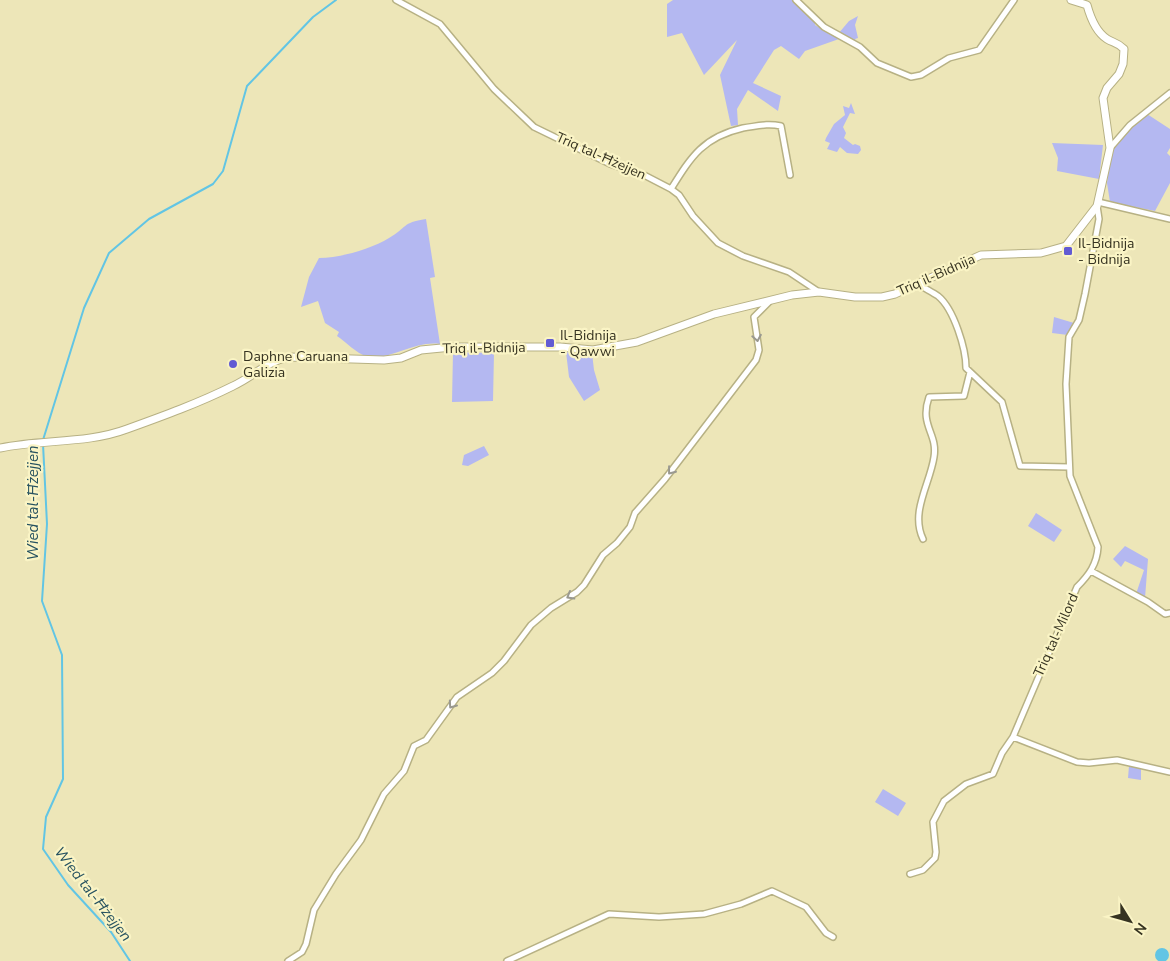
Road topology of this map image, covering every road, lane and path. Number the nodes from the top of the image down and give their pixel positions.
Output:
1 (396, 0) edge
2 (796, 0) edge
3 (1014, 0) edge
4 (1071, 0) edge
5 (1170, 93) edge
6 (1110, 148) junction
7 (790, 175) dead end
8 (671, 189) junction
9 (1097, 204) junction
10 (1170, 219) edge
11 (918, 284) junction
12 (819, 292) junction
13 (774, 299) junction
14 (970, 372) junction
15 (0, 448) edge
16 (1069, 467) junction
17 (923, 539) dead end
18 (1091, 571) junction
19 (1170, 613) edge
20 (1013, 737) junction
21 (1170, 772) edge
22 (910, 874) dead end
23 (833, 937) dead end
24 (288, 961) edge
25 (508, 961) edge

1 - 8 street, Triq tal-Ħżejjen
2 - 3 street
4 - 6 street
5 - 6 street
6 - 9 street
7 - 8 street
8 - 12 street, Triq tal-Ħżejjen
9 - 10 street
9 - 11 street, Triq il-Bidnija
9 - 16 street, Triq tal-Milord
11 - 12 street, Triq il-Bidnija
11 - 14 street
12 - 13 street, Triq il-Bidnija
13 - 15 street, Triq il-Bidnija
13 -> 24 street
14 - 16 street
14 - 17 street
16 - 18 street, Triq tal-Milord
18 - 19 street
18 - 20 street, Triq tal-Milord
20 - 21 street
20 - 22 street, Triq tal-Milord
23 - 25 street

